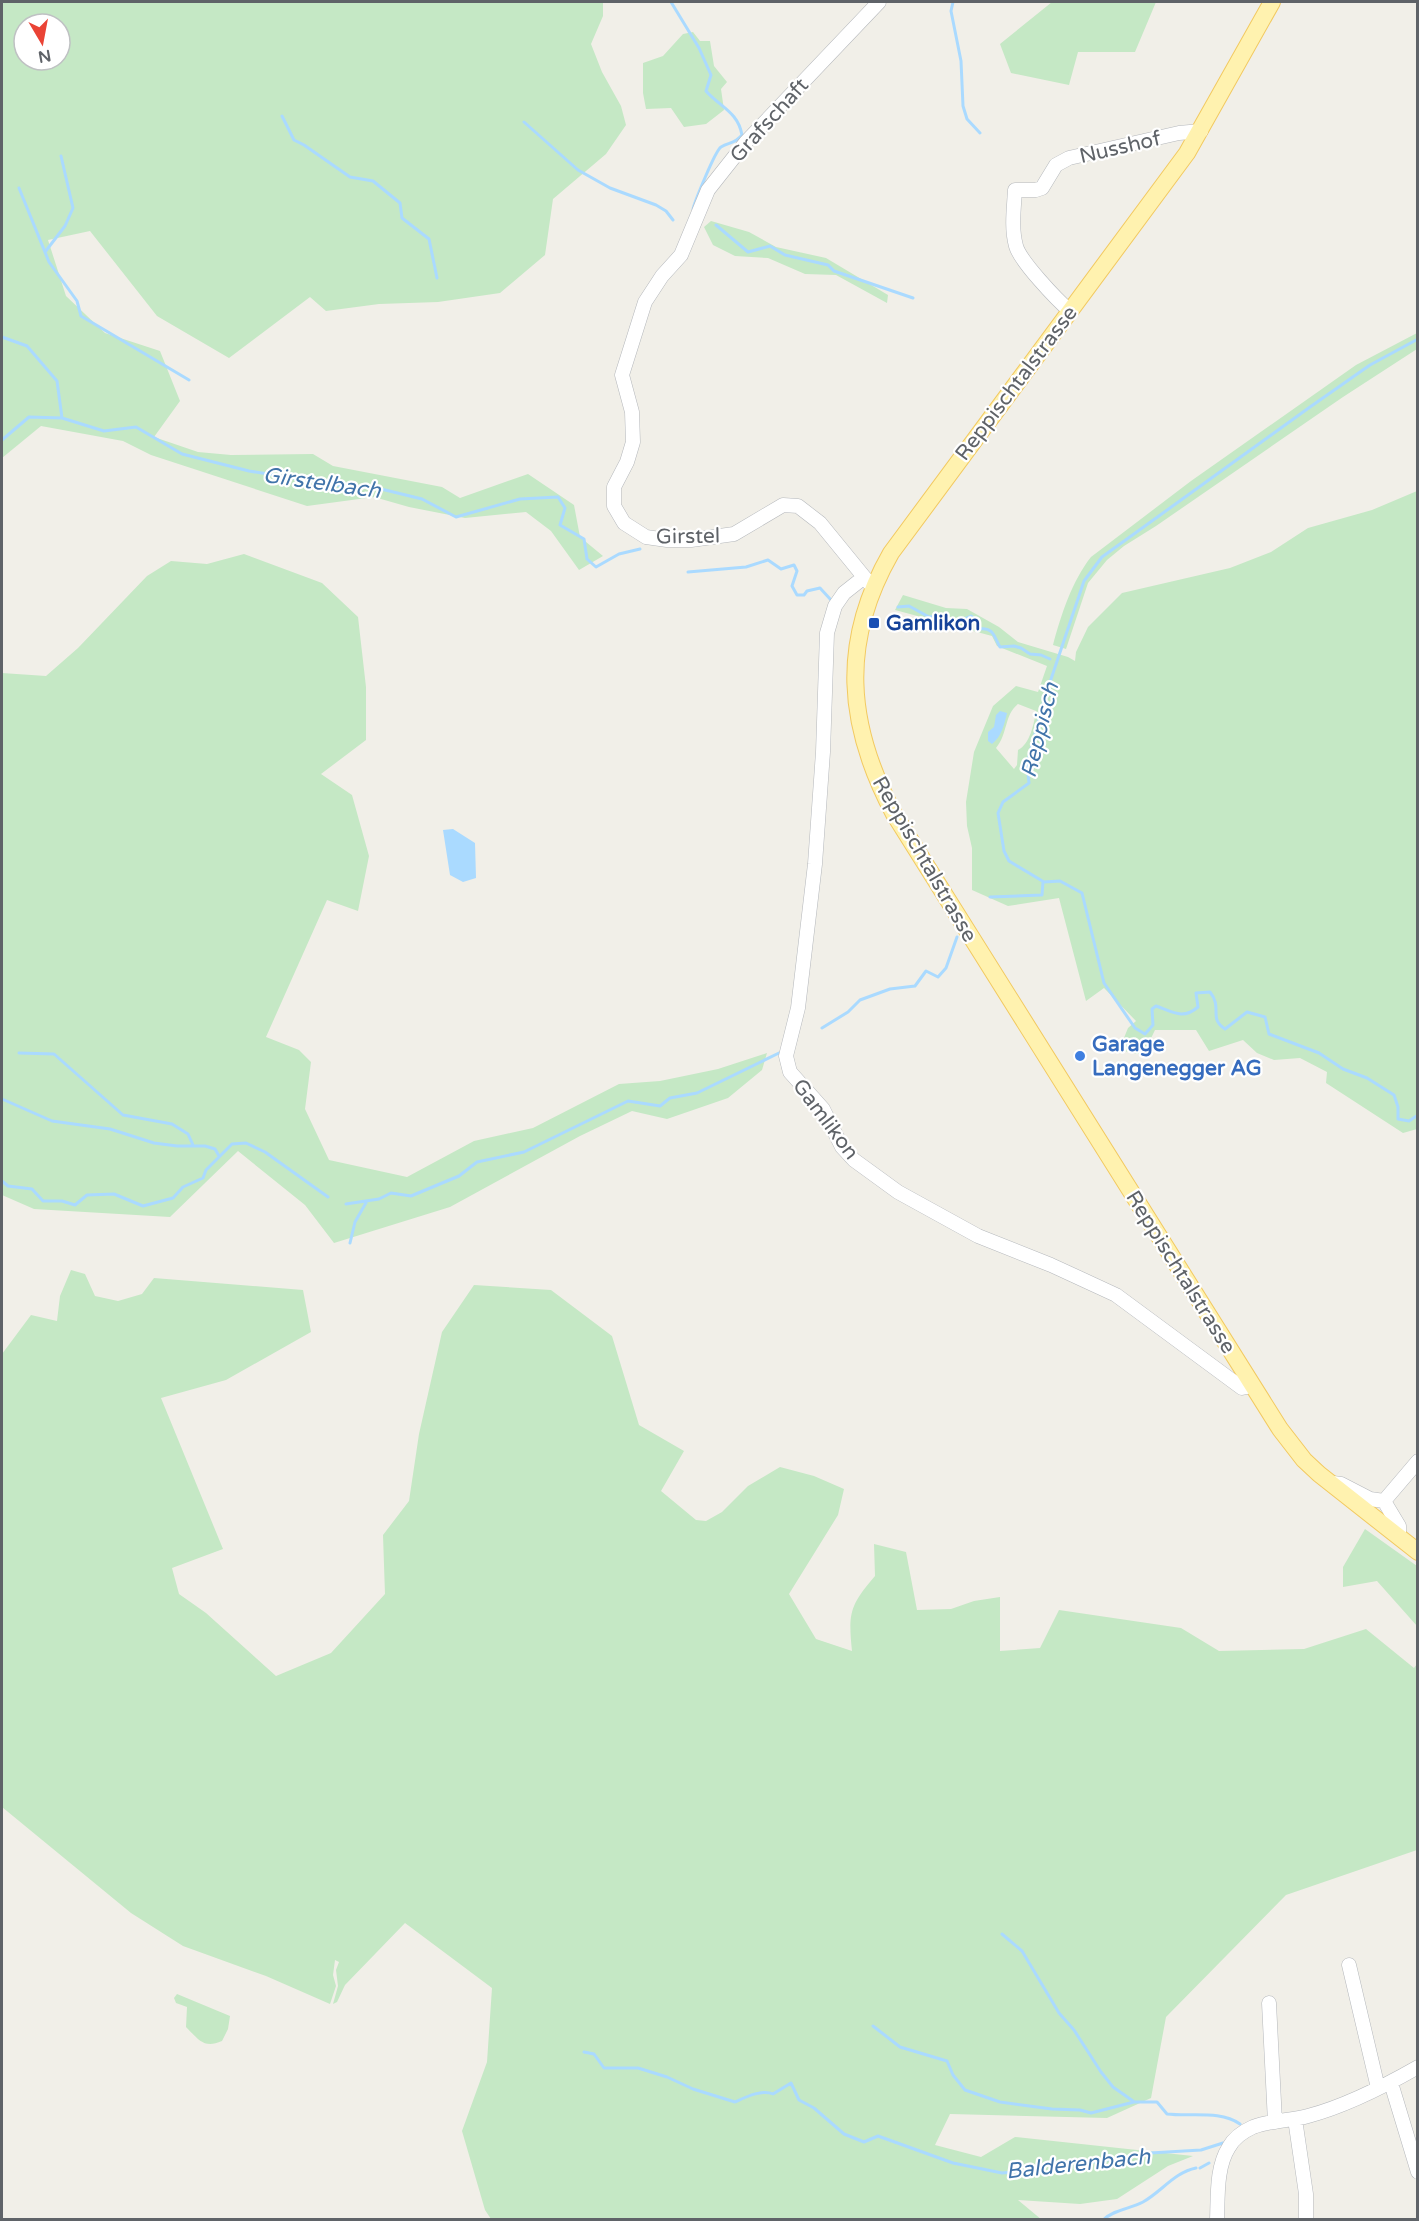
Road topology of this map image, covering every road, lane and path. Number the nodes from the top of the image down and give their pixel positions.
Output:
1 (879, 2) edge
2 (1272, 2) edge
3 (1201, 131) junction
4 (681, 255) joint
5 (1070, 311) junction
6 (868, 583) junction
7 (1252, 1386) junction
8 (1418, 1461) edge
9 (1329, 1482) junction
10 (1383, 1501) junction
11 (1399, 1537) junction
12 (1418, 1552) edge
13 (1349, 1965) dead end
14 (1269, 2003) dead end
15 (1418, 2067) edge
16 (1384, 2085) junction
17 (1295, 2119) junction
18 (1275, 2122) junction
19 (1418, 2172) edge
20 (1217, 2220) edge
21 (1306, 2220) edge

1 - 4 street, Grafschaft
2 - 3 main road, Reppischtalstrasse
3 - 5 main road, Reppischtalstrasse
3 - 5 street, Nusshof
4 - 6 street, Girstel
5 - 6 main road, Reppischtalstrasse
6 - 7 main road, Reppischtalstrasse
6 - 7 street, Gamlikon
7 - 9 main road, Reppischtalstrasse
8 - 10 street
9 - 10 street
9 - 11 main road, Reppischtalstrasse
10 - 11 street
11 - 12 main road, Reppischtalstrasse
13 - 16 street
14 - 18 street
15 - 16 street
16 - 17 street
16 - 19 street
17 - 18 street
17 - 21 street
18 - 20 street

